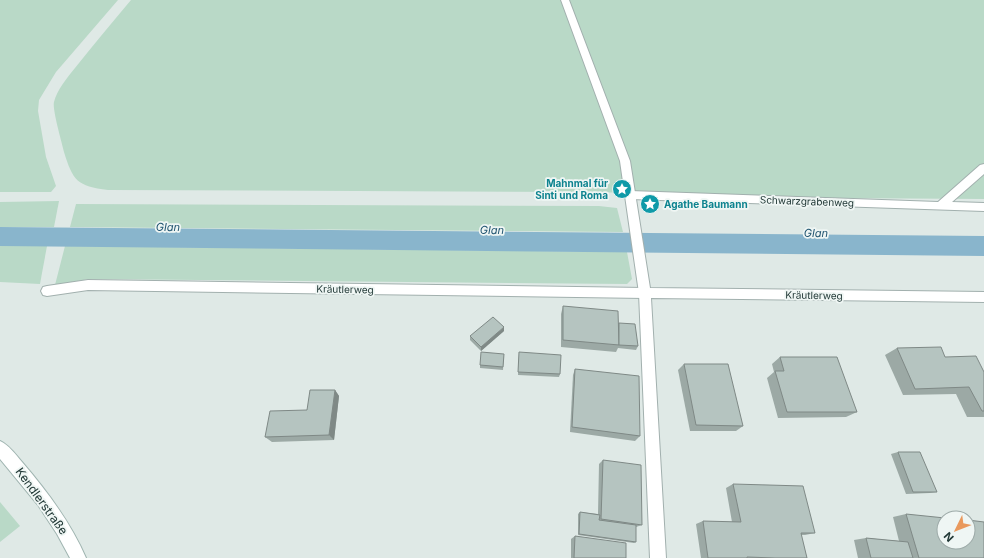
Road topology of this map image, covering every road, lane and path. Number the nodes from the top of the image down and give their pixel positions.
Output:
1 (565, 0) edge
2 (984, 168) edge
3 (630, 200) junction
4 (940, 206) junction
5 (984, 207) edge
6 (643, 287) junction
7 (47, 292) dead end
8 (984, 297) edge
9 (0, 448) edge
10 (78, 558) edge
11 (658, 558) edge

1 - 3 street
2 - 4 street
3 - 4 street, Schwarzgrabenweg
3 - 6 street
4 - 5 street, Schwarzgrabenweg
6 - 7 street, Kräutlerweg
6 - 8 street, Kräutlerweg
6 - 11 street
9 - 10 street, Kendlerstraße

